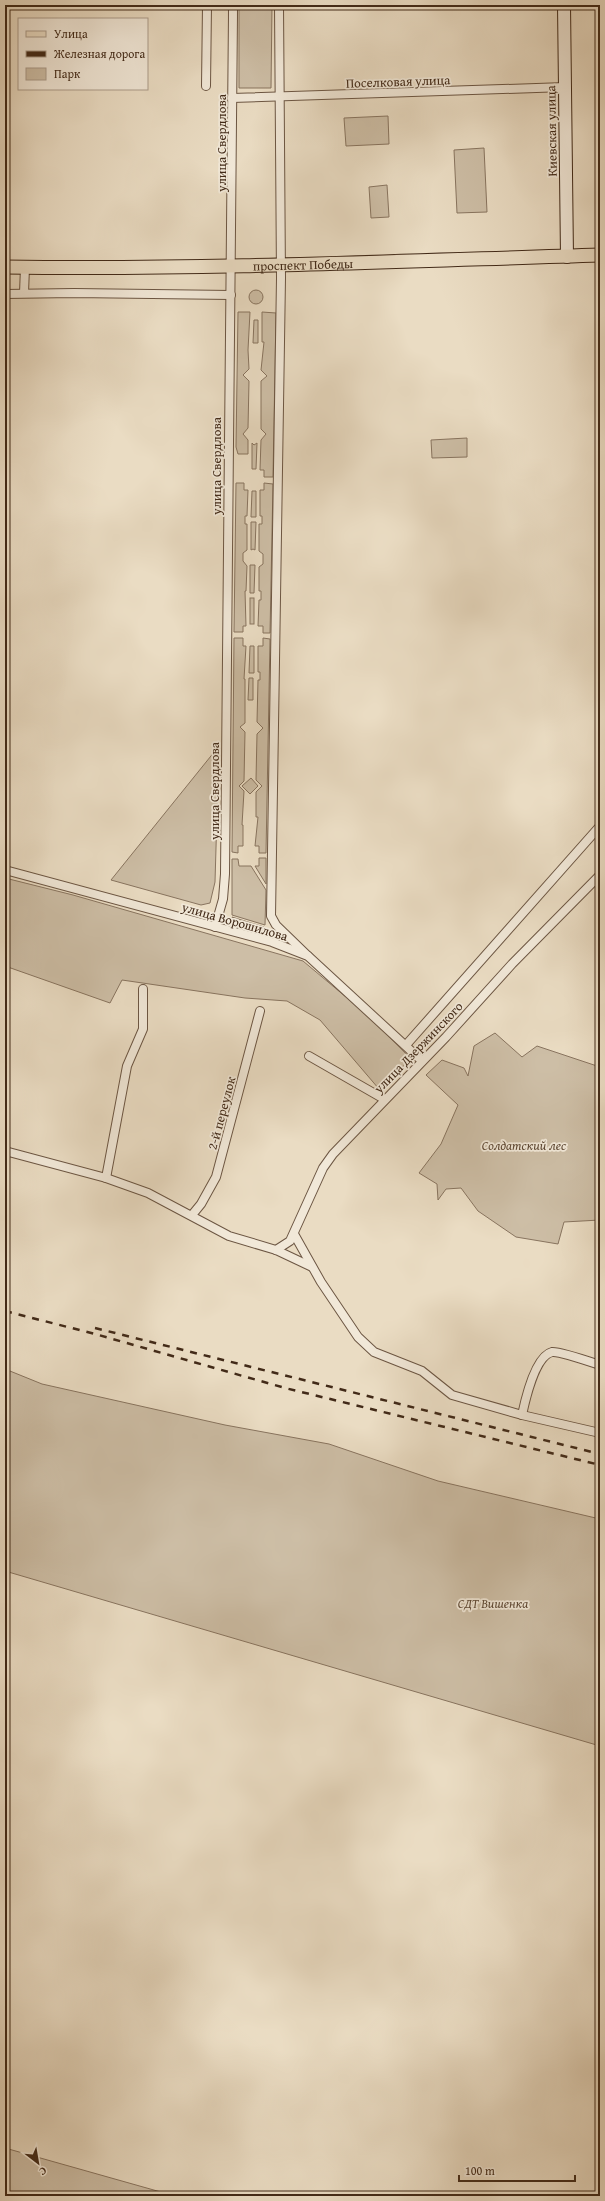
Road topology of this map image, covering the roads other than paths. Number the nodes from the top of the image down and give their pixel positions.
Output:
1 (208, 5) edge
2 (233, 5) edge
3 (279, 5) edge
4 (564, 5) edge
5 (206, 86) dead end
6 (565, 87) junction
7 (279, 96) junction
8 (232, 98) junction
9 (567, 256) junction
10 (600, 256) edge
11 (281, 265) junction
12 (5, 267) edge
13 (25, 267) junction
14 (232, 267) junction
15 (5, 294) edge
16 (24, 294) junction
17 (231, 295) junction
18 (600, 826) edge
19 (5, 870) edge
20 (600, 875) edge
21 (215, 927) junction
22 (308, 956) junction
23 (143, 989) dead end
24 (260, 1011) dead end
25 (406, 1045) junction
26 (309, 1056) dead end
27 (422, 1061) junction
28 (384, 1100) junction
29 (5, 1150) edge
30 (106, 1178) junction
31 (192, 1215) junction
32 (294, 1234) junction
33 (276, 1250) junction
34 (312, 1267) junction
35 (600, 1365) edge
36 (522, 1415) junction
37 (600, 1433) edge

1 - 5 street
2 - 8 street, улица Свердлова
3 - 7 street
4 - 6 main road, Киевская улица
6 - 7 street, Поселковая улица
6 - 9 main road, Киевская улица
7 - 8 street, Поселковая улица
7 - 11 street
8 - 14 street, улица Свердлова
9 - 10 main road, проспект Победы
9 - 11 main road, проспект Победы
11 - 14 main road, проспект Победы
11 - 22 street
12 - 13 main road, проспект Победы
13 - 14 main road, проспект Победы
13 - 16 street
14 - 17 street, улица Свердлова
15 - 16 street
16 - 17 street
17 - 21 street, улица Свердлова
18 - 25 street, улица Дзержинского
19 - 21 street, улица Ворошилова
20 - 27 street, улица Дзержинского
21 - 22 street, улица Ворошилова
22 - 25 street, улица Ворошилова
23 - 30 street
24 - 31 street, 2-й переулок
25 - 27 street, улица Ворошилова
26 - 28 street
27 - 28 street, улица Дзержинского
28 - 32 street, улица Дзержинского
29 - 30 street
30 - 31 street
31 - 33 street
32 - 33 street, улица Дзержинского
32 - 34 street
33 - 34 street
34 - 36 street
35 - 36 street
36 - 37 street

